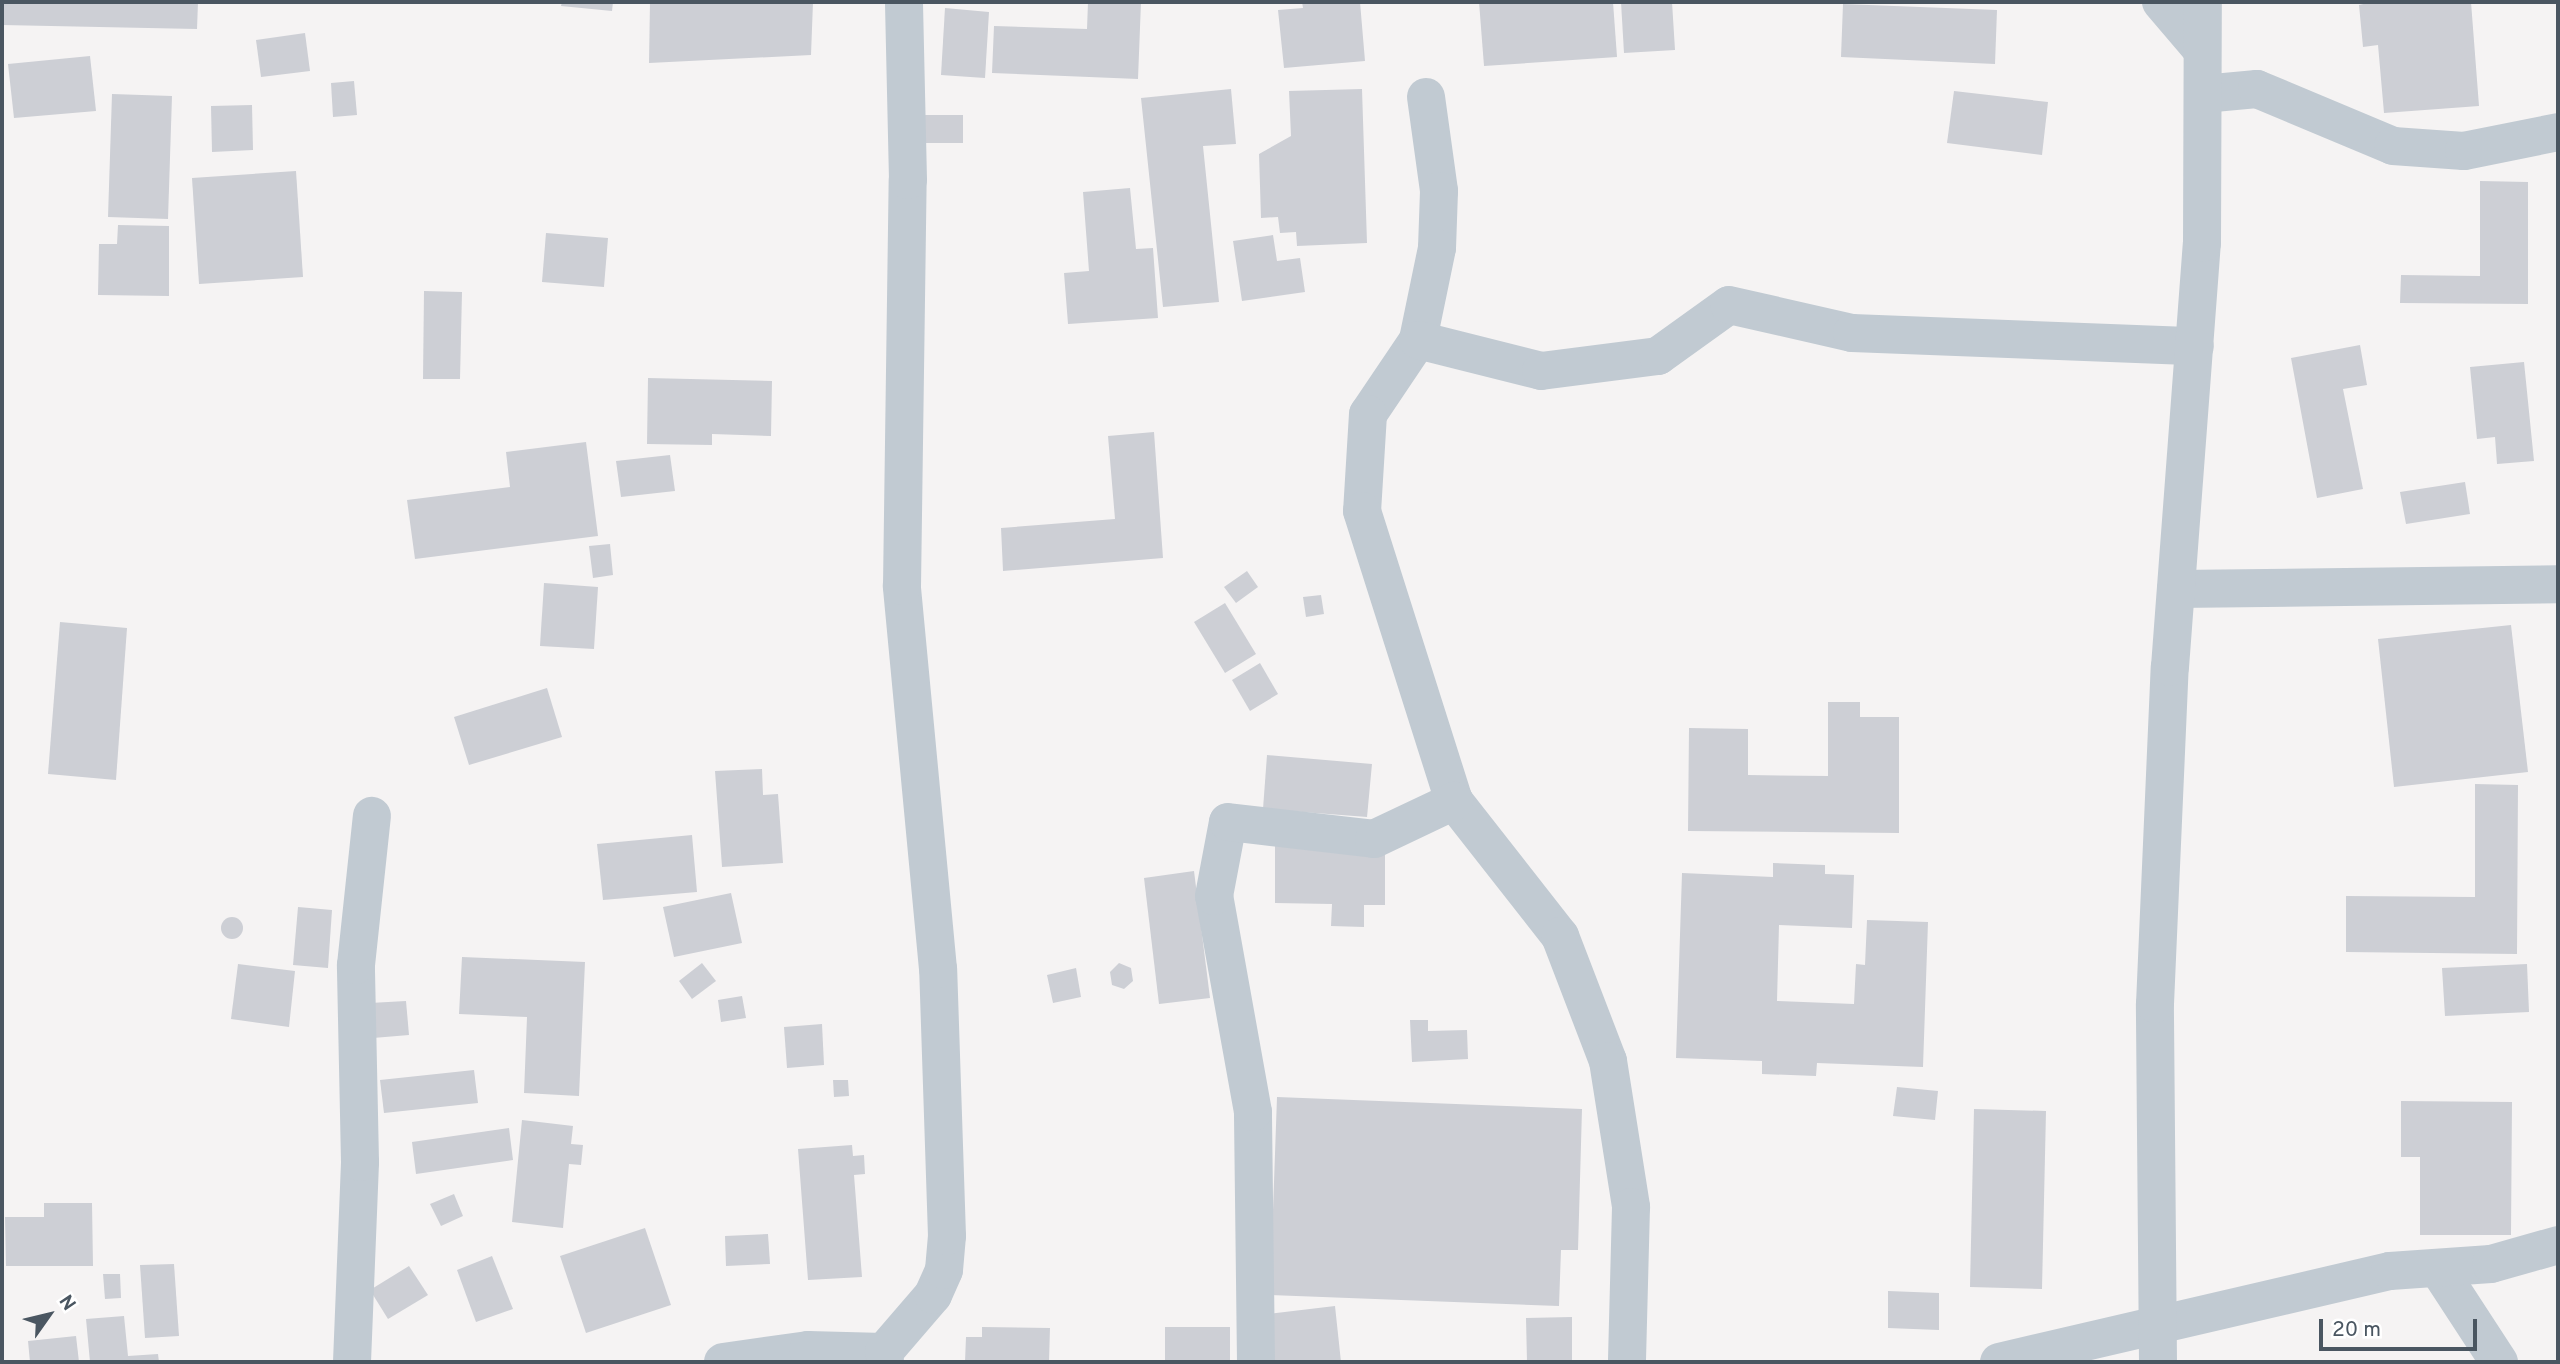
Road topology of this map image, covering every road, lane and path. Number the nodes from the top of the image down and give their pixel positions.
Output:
1 (904, 2) edge
2 (2161, 2) edge
3 (2203, 2) edge
4 (2202, 50) junction
5 (2203, 94) junction
6 (1426, 97) dead end
7 (2558, 132) edge
8 (1418, 340) junction
9 (2195, 346) junction
10 (2558, 584) edge
11 (2176, 589) junction
12 (1454, 801) junction
13 (372, 816) dead end
14 (2558, 1245) edge
15 (2438, 1270) junction
16 (2158, 1323) junction
17 (884, 1357) edge
18 (352, 1362) edge
19 (723, 1362) edge
20 (1256, 1362) edge
21 (1627, 1362) edge
22 (1999, 1362) edge
23 (2158, 1362) edge
24 (2499, 1362) edge

1 - 17 street
2 - 4 street
3 - 4 street
4 - 5 street
5 - 7 street
5 - 9 street
6 - 8 street
8 - 9 street
8 - 12 street
9 - 11 street
10 - 11 street
11 - 16 street
12 - 20 street
12 - 21 street
13 - 18 street
14 - 15 street
15 - 16 street
15 - 24 street
16 - 22 street
16 - 23 street
17 - 19 street

